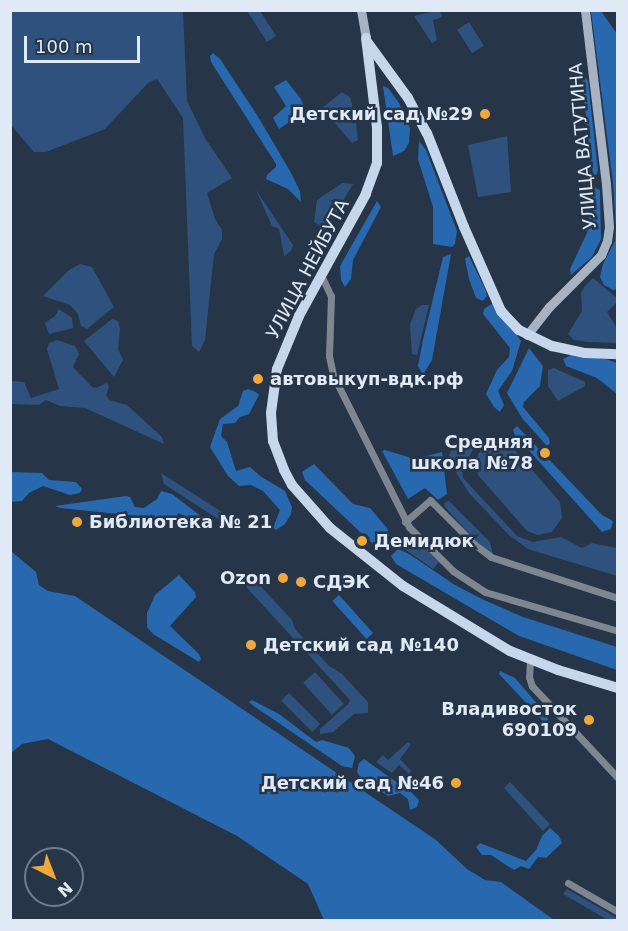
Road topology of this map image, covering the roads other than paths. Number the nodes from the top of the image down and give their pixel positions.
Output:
1 (362, 10) edge
2 (585, 10) edge
3 (366, 38) junction
4 (321, 275) junction
5 (527, 335) junction
6 (618, 354) edge
7 (405, 522) junction
8 (618, 598) edge
9 (618, 631) edge
10 (530, 660) junction
11 (618, 688) edge
12 (618, 778) edge
13 (568, 883) dead end
14 (618, 912) edge

1 - 3 street, УЛИЦА НЕЙБУТА
2 - 5 street, УЛИЦА ВАТУТИНА
3 - 4 main road, УЛИЦА НЕЙБУТА
3 - 5 main road, УЛИЦА НЕЙБУТА
4 - 7 street
4 - 10 main road, УЛИЦА НЕЙБУТА
5 - 6 main road
7 - 8 street
7 - 9 street
10 - 11 main road, УЛИЦА НЕЙБУТА
10 - 12 street
13 - 14 street

